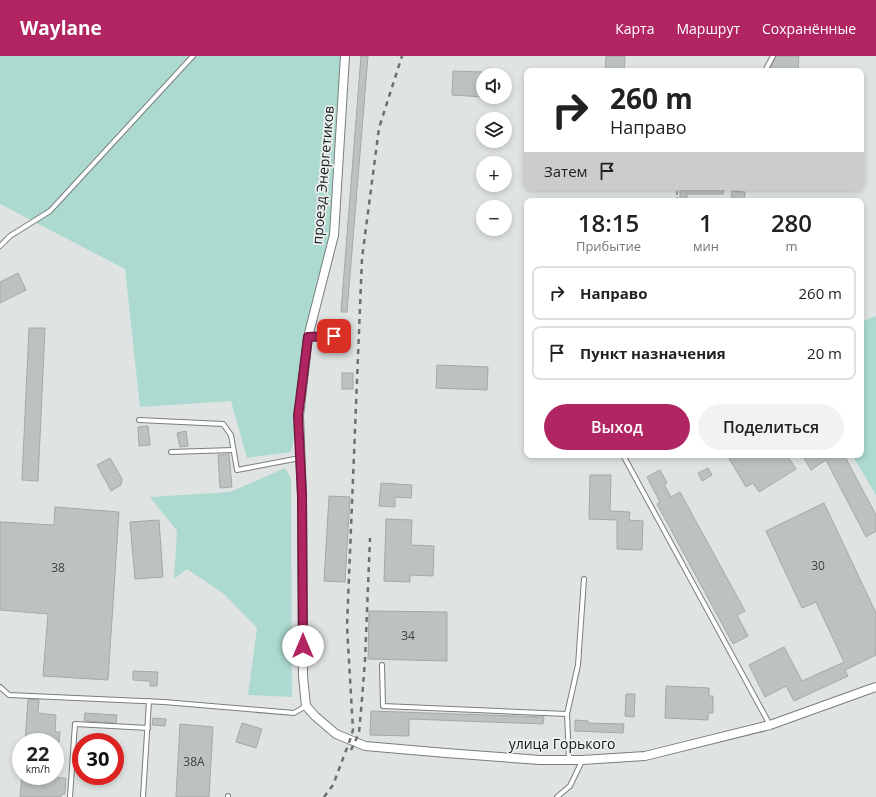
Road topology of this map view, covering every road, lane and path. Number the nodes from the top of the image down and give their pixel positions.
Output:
1 (193, 56) edge
2 (345, 56) edge
3 (773, 56) edge
4 (767, 68) edge
5 (0, 246) edge
6 (348, 335) dead end
7 (308, 337) junction
8 (139, 420) dead end
9 (233, 450) junction
10 (170, 452) dead end
11 (300, 458) junction
12 (625, 458) edge
13 (584, 579) dead end
14 (382, 666) dead end
15 (0, 687) edge
16 (876, 687) edge
17 (149, 701) junction
18 (306, 706) junction
19 (567, 714) junction
20 (770, 725) junction
21 (148, 728) junction
22 (569, 760) junction
23 (582, 760) junction
24 (70, 797) edge
25 (143, 797) edge
26 (557, 797) edge

1 - 5 lane
2 - 7 street, проезд Энергетиков
3 - 4 lane
6 - 7 lane
7 - 11 street, проезд Энергетиков
8 - 9 lane
9 - 10 lane
9 - 11 lane
11 - 18 street, проезд Энергетиков
12 - 20 lane
13 - 19 lane
14 - 19 lane
15 - 17 lane
16 - 20 street, улица Горького
17 - 18 lane
17 - 21 lane
18 - 22 street, улица Горького
19 - 22 lane
20 - 23 street, улица Горького
21 - 24 lane
21 - 25 lane
22 - 23 street, улица Горького
23 - 26 lane

